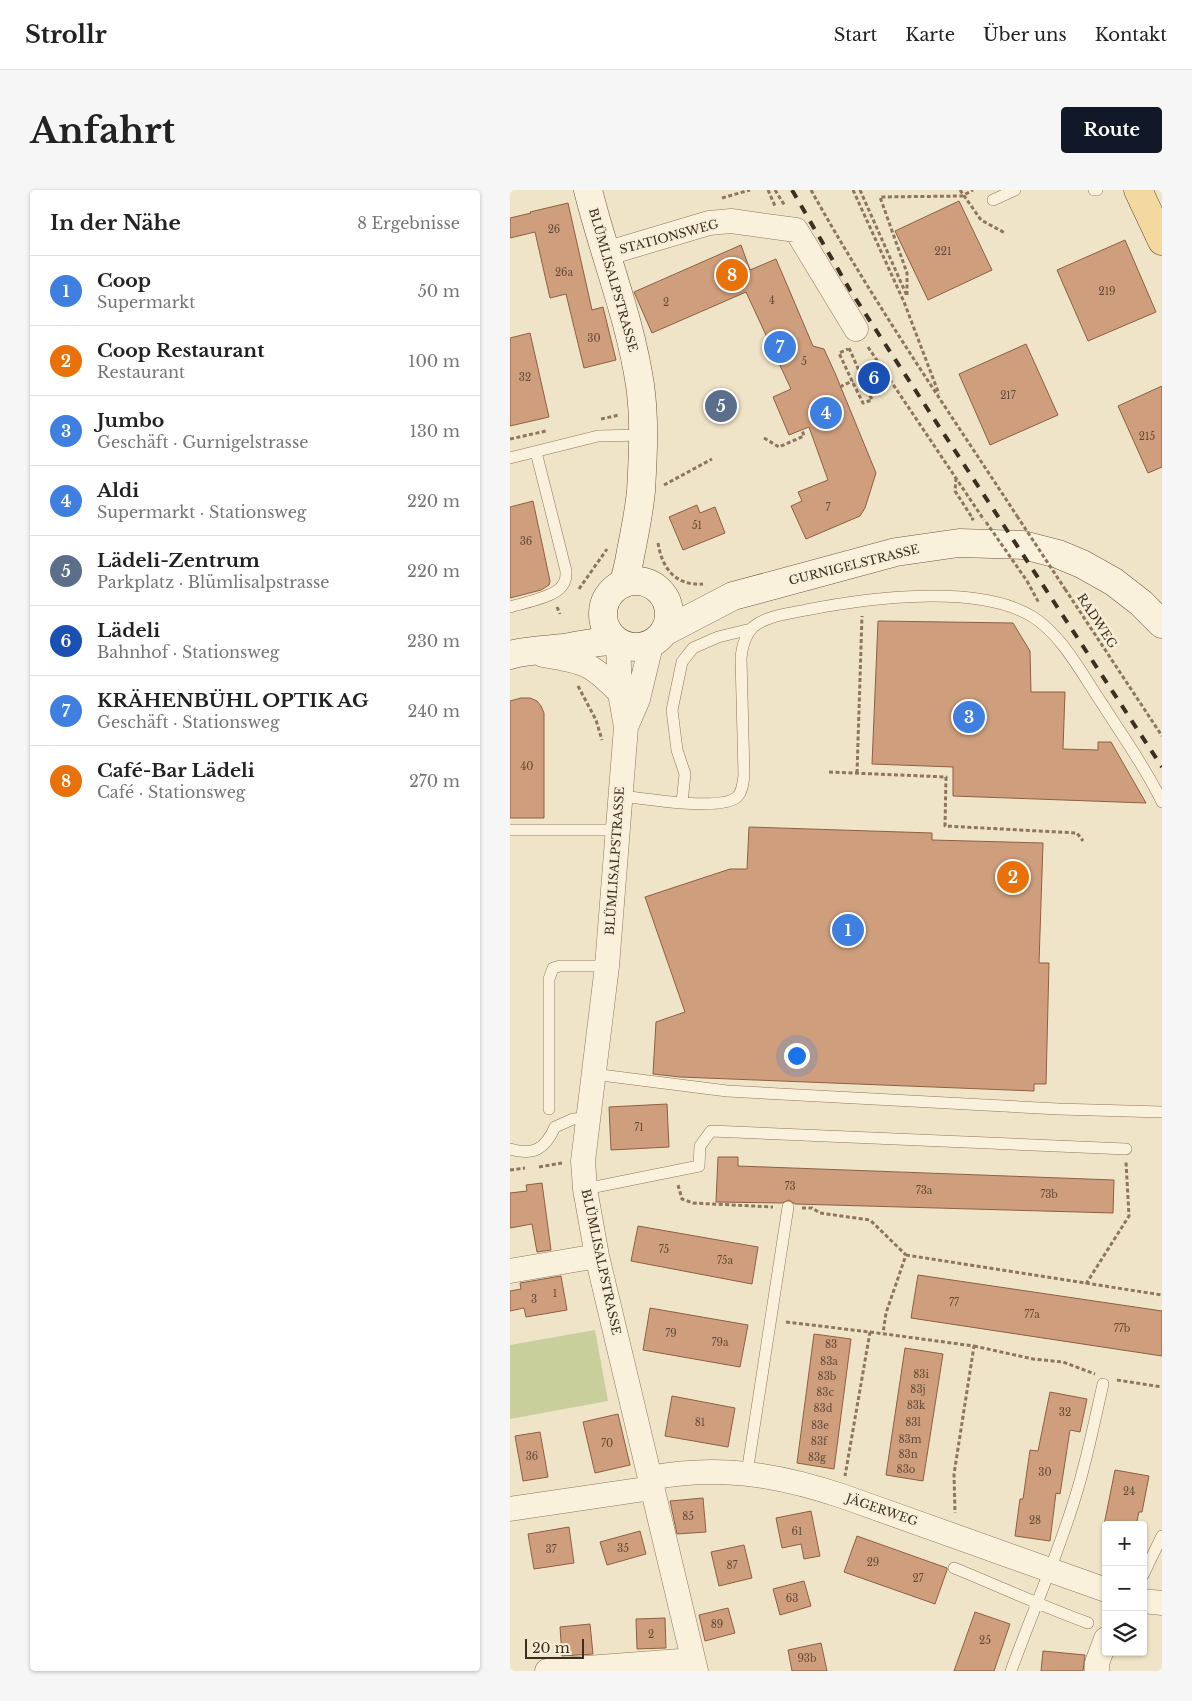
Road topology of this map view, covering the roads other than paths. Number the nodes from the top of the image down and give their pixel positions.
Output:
1 (588, 190) edge
2 (1015, 190) edge
3 (1138, 190) edge
4 (993, 200) dead end
5 (1162, 241) edge
6 (605, 254) junction
7 (856, 329) road end
8 (643, 435) junction
9 (536, 452) junction
10 (510, 458) edge
11 (640, 507) junction
12 (622, 584) junction
13 (658, 591) junction
14 (733, 596) junction
15 (512, 602) edge
16 (604, 608) junction
17 (1162, 624) edge
18 (752, 629) junction
19 (658, 638) junction
20 (616, 642) junction
21 (517, 653) edge
22 (620, 694) junction
23 (626, 727) junction
24 (620, 796) junction
25 (682, 802) junction
26 (1162, 802) edge
27 (510, 830) edge
28 (618, 830) junction
29 (607, 966) junction
30 (593, 1074) junction
31 (549, 1110) dead end
32 (1162, 1112) edge
33 (587, 1118) junction
34 (510, 1149) edge
35 (1126, 1149) road end
36 (584, 1189) junction
37 (788, 1207) road end
38 (597, 1256) junction
39 (510, 1270) edge
40 (1103, 1381) road end
41 (747, 1473) junction
42 (651, 1483) junction
43 (510, 1509) edge
44 (1162, 1536) edge
45 (1147, 1567) edge
46 (954, 1568) dead end
47 (1051, 1570) junction
48 (1102, 1589) edge
49 (1147, 1601) edge
50 (1162, 1603) edge
51 (1036, 1604) junction
52 (1097, 1631) edge
53 (694, 1665) edge
54 (547, 1671) edge
55 (1011, 1671) edge
56 (1096, 1671) edge

1 - 6 main road, BLÜMLISALPSTRASSE
2 - 4 lane
3 - 5 main road
6 - 7 street, STATIONSWEG
6 - 8 main road, BLÜMLISALPSTRASSE
8 - 9 lane
8 - 11 main road, BLÜMLISALPSTRASSE
9 - 10 lane
9 - 15 lane
11 - 12 main road, BLÜMLISALPSTRASSE
11 - 13 main road, BLÜMLISALPSTRASSE
12 - 13 main road
12 - 16 main road
13 - 14 main road, GURNIGELSTRASSE
13 - 19 main road
14 - 17 main road, GURNIGELSTRASSE
14 - 19 main road, GURNIGELSTRASSE
16 - 20 main road
16 - 21 main road
18 - 25 lane
18 - 25 lane
18 - 26 lane
19 - 20 main road
19 - 23 street, BLÜMLISALPSTRASSE
20 - 21 main road
20 - 22 street, BLÜMLISALPSTRASSE
21 - 22 street
22 - 23 street, BLÜMLISALPSTRASSE
23 - 24 street, BLÜMLISALPSTRASSE
24 - 25 lane
24 - 28 street, BLÜMLISALPSTRASSE
27 - 28 lane
28 - 29 street, BLÜMLISALPSTRASSE
29 - 30 street, BLÜMLISALPSTRASSE
29 - 31 lane
30 - 32 lane
30 - 33 street, BLÜMLISALPSTRASSE
33 - 34 lane
33 - 36 street, BLÜMLISALPSTRASSE
35 - 36 lane
36 - 38 street, BLÜMLISALPSTRASSE
37 - 41 lane
38 - 39 street
38 - 42 street, BLÜMLISALPSTRASSE
40 - 47 lane
41 - 42 street, JÄGERWEG
41 - 47 street, JÄGERWEG
42 - 43 street, JÄGERWEG
42 - 53 street, BLÜMLISALPSTRASSE
44 - 45 lane
46 - 51 lane
47 - 48 street, JÄGERWEG
47 - 51 lane
49 - 50 street
51 - 52 lane
51 - 55 lane
52 - 56 street
53 - 54 street

